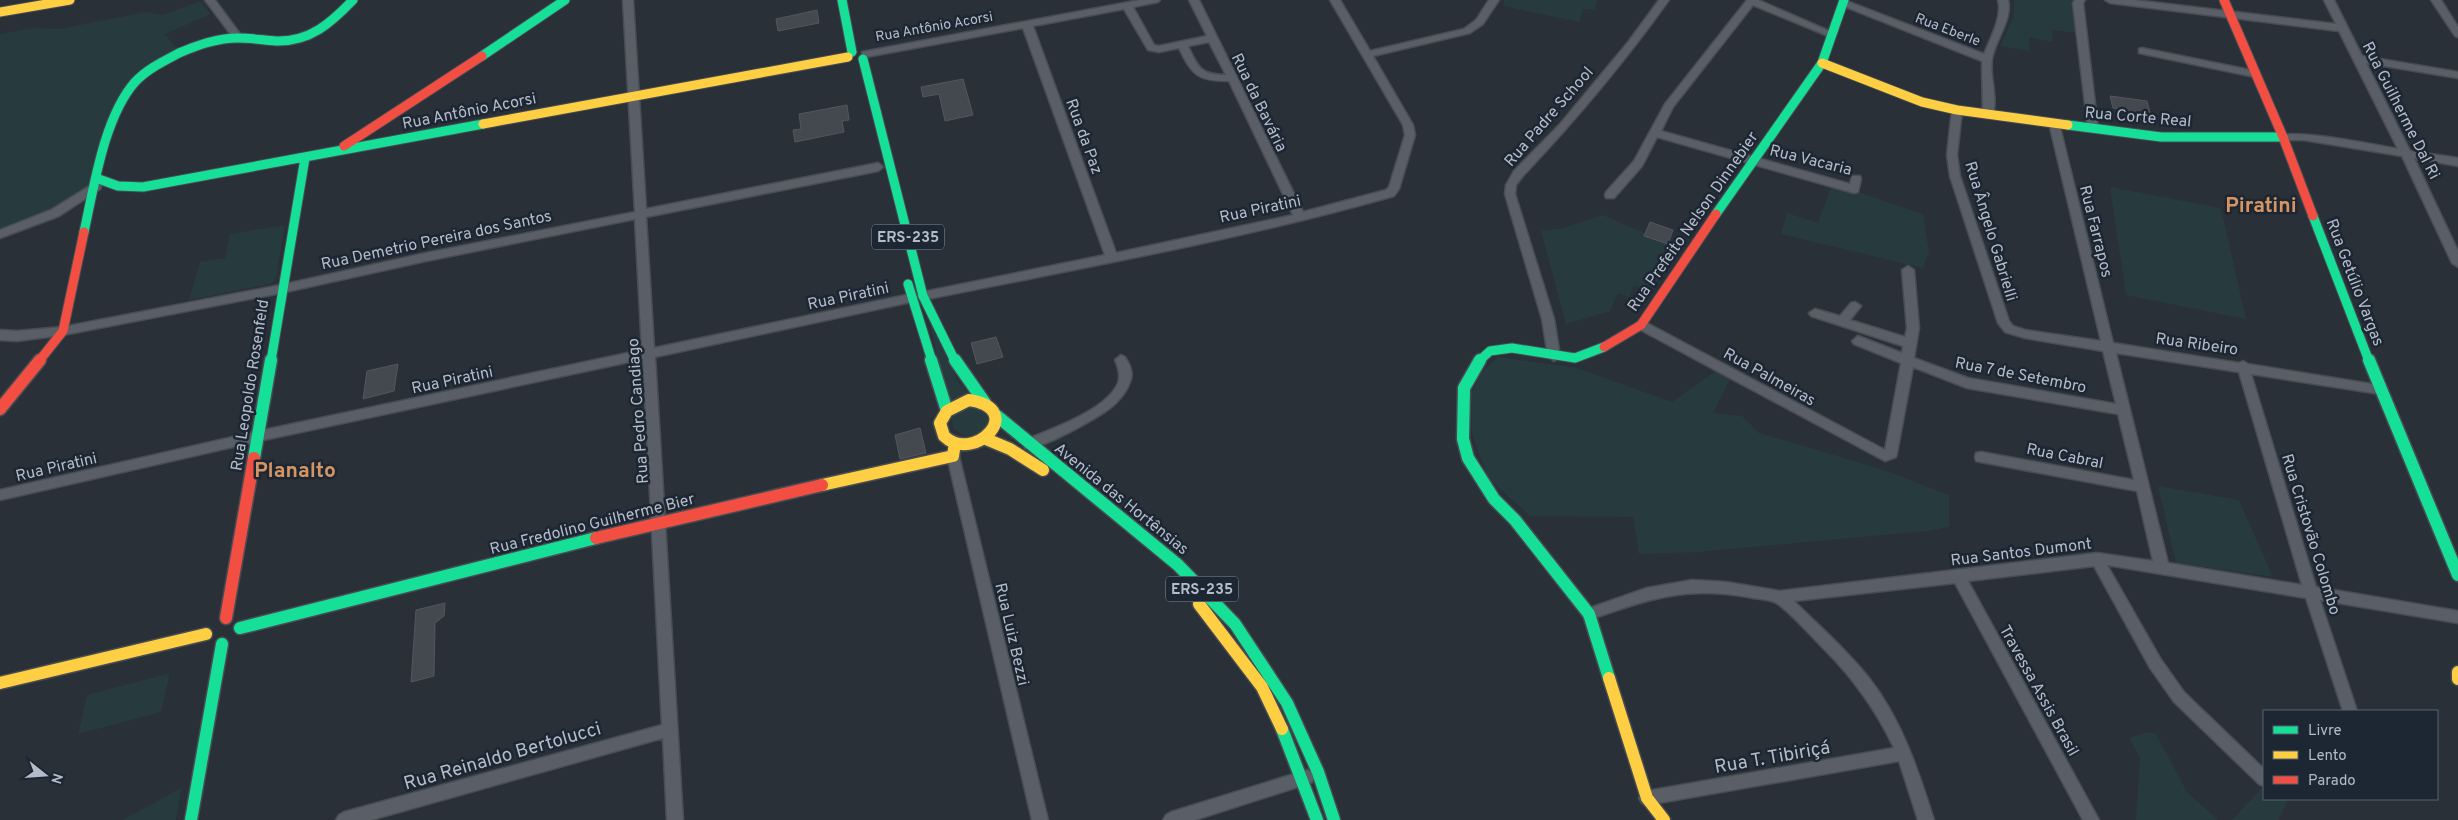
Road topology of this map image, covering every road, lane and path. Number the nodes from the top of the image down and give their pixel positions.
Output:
1 (70, 0) edge
2 (210, 0) edge
3 (353, 0) edge
4 (565, 0) edge
5 (628, 0) edge
6 (842, 0) edge
7 (851, 0) edge
8 (1155, 0) edge
9 (1194, 0) edge
10 (1335, 0) edge
11 (1494, 0) edge
12 (1664, 0) edge
13 (2003, 0) edge
14 (2110, 0) edge
15 (2224, 0) edge
16 (2329, 0) edge
17 (2436, 0) edge
18 (1752, 1) edge
19 (2079, 1) edge
20 (1844, 2) edge
21 (2141, 2) edge
22 (1127, 5) junction
23 (0, 12) edge
24 (2230, 14) junction
25 (1028, 24) junction
26 (2342, 28) junction
27 (1831, 34) junction
28 (2458, 34) edge
29 (238, 38) junction
30 (1212, 38) junction
31 (1182, 44) junction
32 (2142, 51) dead end
33 (1366, 55) junction
34 (857, 56) junction
35 (1987, 59) junction
36 (2359, 59) junction
37 (1822, 63) junction
38 (2255, 74) junction
39 (2458, 75) edge
40 (1232, 78) junction
41 (634, 96) junction
42 (1956, 110) junction
43 (1988, 114) junction
44 (2054, 123) junction
45 (2093, 129) junction
46 (1656, 133) junction
47 (2283, 137) junction
48 (330, 153) junction
49 (2406, 153) junction
50 (306, 158) junction
51 (1752, 161) junction
52 (2458, 162) edge
53 (878, 167) junction
54 (1856, 179) dead end
55 (96, 182) junction
56 (1610, 196) dead end
57 (640, 214) junction
58 (1300, 217) junction
59 (0, 234) edge
60 (1112, 258) junction
61 (2458, 263) edge
62 (1908, 270) dead end
63 (281, 289) junction
64 (917, 297) junction
65 (1855, 306) dead end
66 (1815, 313) dead end
67 (1842, 322) junction
68 (1641, 325) junction
69 (2009, 329) joint
70 (63, 331) junction
71 (0, 335) edge
72 (1858, 341) dead end
73 (1909, 343) junction
74 (2109, 347) junction
75 (650, 355) junction
76 (1554, 356) junction
77 (1121, 360) dead end
78 (1908, 360) junction
79 (2243, 366) junction
80 (2380, 389) junction
81 (985, 403) junction
82 (0, 409) edge
83 (947, 410) junction
84 (2123, 410) junction
85 (996, 416) junction
86 (259, 436) junction
87 (986, 439) junction
88 (1030, 444) junction
89 (954, 450) junction
90 (1981, 457) dead end
91 (2142, 487) junction
92 (0, 495) edge
93 (660, 522) junction
94 (2097, 559) junction
95 (2162, 568) junction
96 (2458, 575) edge
97 (1959, 577) junction
98 (2311, 593) junction
99 (1780, 597) junction
100 (1589, 614) junction
101 (2458, 617) edge
102 (215, 625) junction
103 (240, 628) junction
104 (222, 644) junction
105 (2458, 672) edge
106 (2458, 679) edge
107 (0, 683) edge
108 (2350, 710) edge
109 (671, 729) junction
110 (1904, 753) junction
111 (1318, 772) junction
112 (2263, 778) edge
113 (1302, 779) junction
114 (1647, 798) junction
115 (191, 820) edge
116 (344, 820) edge
117 (675, 820) edge
118 (1040, 820) edge
119 (1171, 820) edge
120 (1318, 820) edge
121 (1334, 820) edge
122 (1664, 820) edge
123 (1926, 820) edge
124 (2091, 820) edge

1 - 23 street
2 - 29 street
3 - 29 street
4 - 48 street
5 - 41 street, Rua Pedro Candiago
6 - 34 street, ERS-235
7 - 34 street, ERS-235
8 - 22 street, Rua Antônio Acorsi
9 - 30 street, Rua da Bavária
10 - 33 street, Rua Piratini
11 - 33 street
12 - 76 street, Rua Padre School
13 - 35 street
14 - 21 street
15 - 24 street, Rua Getúlio Vargas
16 - 26 street, Rua Guilherme Dal Ri
17 - 28 street
18 - 27 street
18 - 46 street
19 - 45 street
20 - 27 street, Rua Prefeito Nelson Dinnebier
20 - 35 street, Rua Eberle
21 - 24 street
22 - 25 street, Rua Antônio Acorsi
22 - 31 street
24 - 26 street
24 - 38 street, Rua Getúlio Vargas
25 - 34 street, Rua Antônio Acorsi
25 - 60 street, Rua da Paz
26 - 36 street, Rua Guilherme Dal Ri
27 - 37 street, Rua Prefeito Nelson Dinnebier
29 - 55 street
30 - 31 street
30 - 40 street, Rua da Bavária
31 - 40 street
32 - 38 street
33 - 58 street, Rua Piratini
34 - 41 street, Rua Antônio Acorsi
34 - 53 street, ERS-235
34 - 64 street, ERS-235
35 - 43 street
36 - 39 street
36 - 49 street, Rua Guilherme Dal Ri
37 - 42 street, Rua Corte Real
37 - 51 street, Rua Prefeito Nelson Dinnebier
38 - 47 street, Rua Getúlio Vargas
40 - 58 street, Rua da Bavária
41 - 48 street, Rua Antônio Acorsi
41 - 57 street, Rua Pedro Candiago
42 - 43 street, Rua Corte Real
42 - 69 street, Rua Ângelo Gabrielli
43 - 44 street, Rua Corte Real
44 - 45 street, Rua Corte Real
44 - 74 street, Rua Farrapos
45 - 47 street, Rua Corte Real
46 - 51 street
46 - 56 street
47 - 49 street, Rua Corte Real
47 - 80 street, Rua Getúlio Vargas
48 - 50 street, Rua Antônio Acorsi
49 - 52 street, Rua Corte Real
49 - 61 street, Rua Guilherme Dal Ri
50 - 55 street, Rua Antônio Acorsi
50 - 63 street, Rua Leopoldo Rosenfeld
51 - 54 street, Rua Vacaria
51 - 68 street, Rua Prefeito Nelson Dinnebier
53 - 57 street, Rua Demetrio Pereira dos Santos
53 - 64 street, ERS-235
55 - 59 street
55 - 70 street
57 - 63 street, Rua Demetrio Pereira dos Santos
57 - 75 street, Rua Pedro Candiago
58 - 60 street, Rua Piratini
60 - 64 street, Rua Piratini
62 - 73 street
63 - 70 street, Rua Demetrio Pereira dos Santos
63 - 86 street, Rua Leopoldo Rosenfeld
64 - 75 street, Rua Piratini
64 - 81 street, ERS-235
64 - 83 street, ERS-235
65 - 67 street
66 - 67 street
67 - 73 street
68 - 76 street, Rua Prefeito Nelson Dinnebier
68 - 78 street, Rua Palmeiras
69 - 74 street, Rua Ribeiro
70 - 71 street, Rua Demetrio Pereira dos Santos
70 - 82 street
72 - 78 street, Rua 7 de Setembro
73 - 78 street
74 - 79 street, Rua Ribeiro
74 - 84 street
75 - 86 street, Rua Piratini
75 - 93 street, Rua Pedro Candiago
76 - 100 street, Rua Prefeito Nelson Dinnebier
77 - 88 street
78 - 84 street, Rua 7 de Setembro
79 - 80 street, Rua Ribeiro
79 - 98 street, Rua Cristovão Colombo
80 - 96 street, Rua Getúlio Vargas
81 - 83 street
81 - 85 street, ERS-235
83 - 89 street, ERS-235
84 - 91 street
85 - 87 street
85 - 88 street, Avenida das Hortênsias / ERS-235
86 - 92 street, Rua Piratini
86 - 102 street, Rua Leopoldo Rosenfeld
87 - 89 street
87 - 113 street, Avenida das Hortênsias / ERS-235
88 - 111 street, Avenida das Hortênsias / ERS-235
89 - 93 street, Rua Fredolino Guilherme Bier
89 - 118 street, Rua Luiz Bezzi
90 - 91 street, Rua Cabral
91 - 95 street
93 - 103 street, Rua Fredolino Guilherme Bier
93 - 109 street, Rua Pedro Candiago
94 - 95 street, Rua Santos Dumont
94 - 97 street, Rua Santos Dumont
94 - 112 street
95 - 98 street, Rua Santos Dumont
97 - 99 street, Rua Santos Dumont
97 - 124 street, Travessa Assis Brasil
98 - 101 street, Rua Santos Dumont
98 - 108 street, Rua Cristovão Colombo
99 - 100 street, Rua Santos Dumont
99 - 110 street
100 - 114 street, Rua Prefeito Nelson Dinnebier
102 - 103 street
102 - 104 street
102 - 107 street
103 - 104 street
104 - 115 street
105 - 106 street
109 - 116 street, Rua Reinaldo Bertolucci
109 - 117 street, Rua Pedro Candiago
110 - 114 street, Rua T. Tibiriçá
110 - 123 street
111 - 113 street
111 - 121 street, Avenida das Hortênsias / ERS-235
113 - 119 street
113 - 120 street, Avenida das Hortênsias / ERS-235
114 - 122 street, Rua Prefeito Nelson Dinnebier

